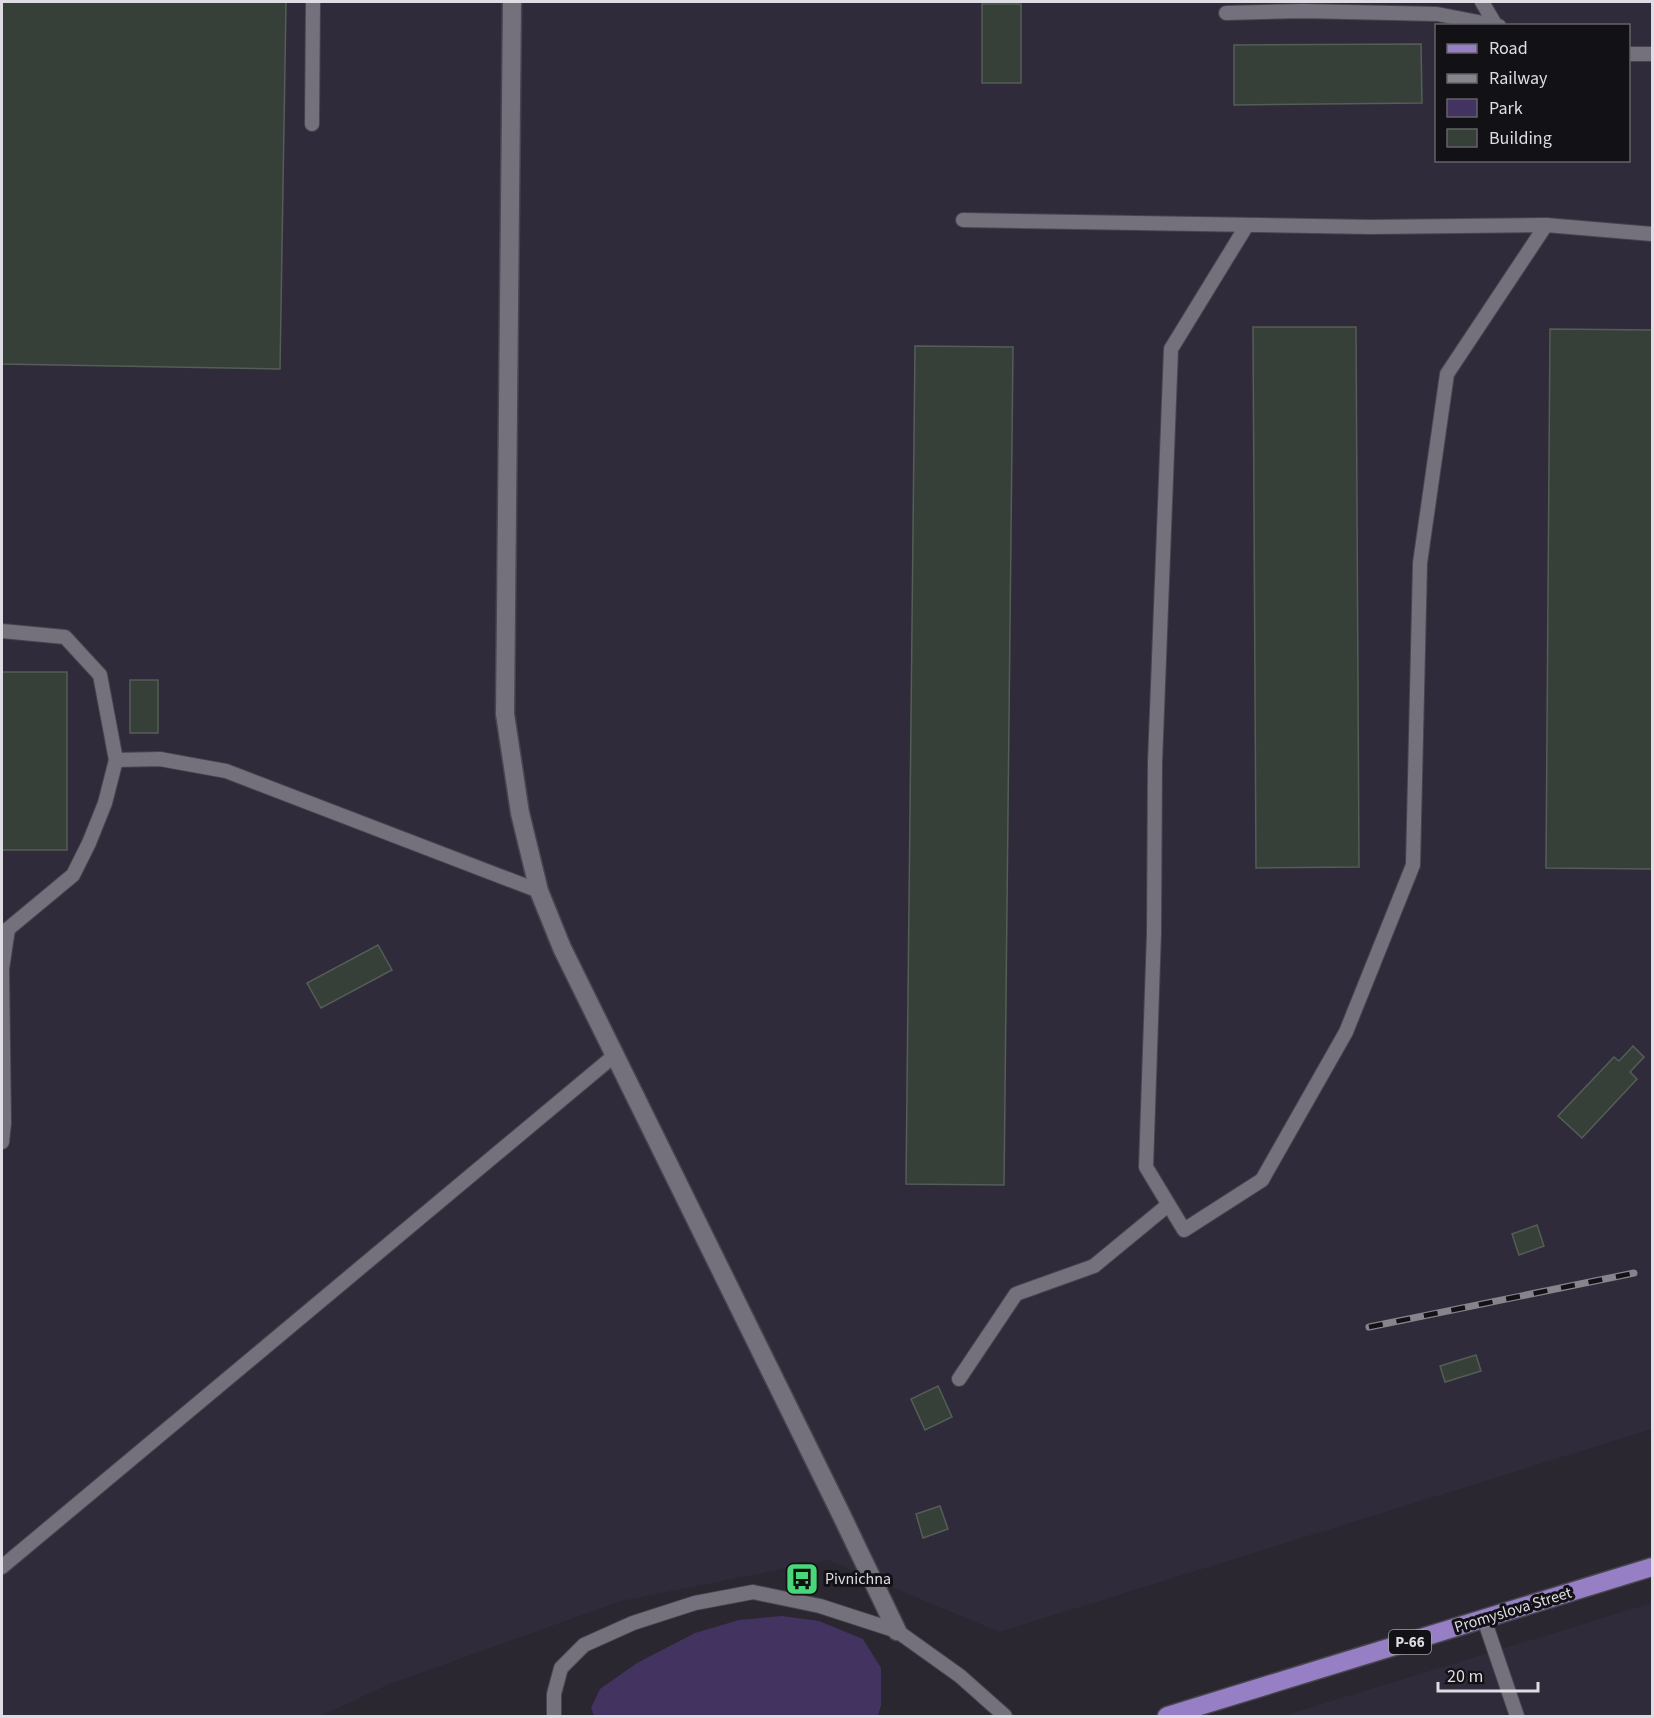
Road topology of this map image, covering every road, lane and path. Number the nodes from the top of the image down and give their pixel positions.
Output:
1 (313, 2) edge
2 (512, 2) edge
3 (1482, 2) edge
4 (1226, 13) dead end
5 (1492, 24) edge
6 (1496, 24) edge
7 (1630, 54) edge
8 (1653, 54) edge
9 (312, 124) dead end
10 (963, 220) dead end
11 (1247, 225) junction
12 (1546, 225) junction
13 (1653, 234) edge
14 (2, 631) edge
15 (116, 760) junction
16 (539, 891) junction
17 (615, 1054) junction
18 (2, 1142) edge
19 (1168, 1205) junction
20 (959, 1379) dead end
21 (2, 1567) edge
22 (1653, 1567) edge
23 (1484, 1618) junction
24 (897, 1631) junction
25 (554, 1716) edge
26 (1005, 1716) edge
27 (1167, 1716) edge
28 (1517, 1716) edge

1 - 9 lane
2 - 16 street
3 - 6 lane
4 - 5 lane
7 - 8 lane
10 - 11 lane
11 - 12 lane
11 - 19 lane
12 - 13 lane
12 - 19 lane
14 - 15 lane
15 - 16 lane
15 - 18 lane
16 - 17 street
17 - 21 lane
17 - 24 street
19 - 20 lane
22 - 23 main road, Promyslova Street / Р-66
23 - 27 main road, Promyslova Street / Р-66
23 - 28 lane
24 - 25 lane
24 - 26 lane

